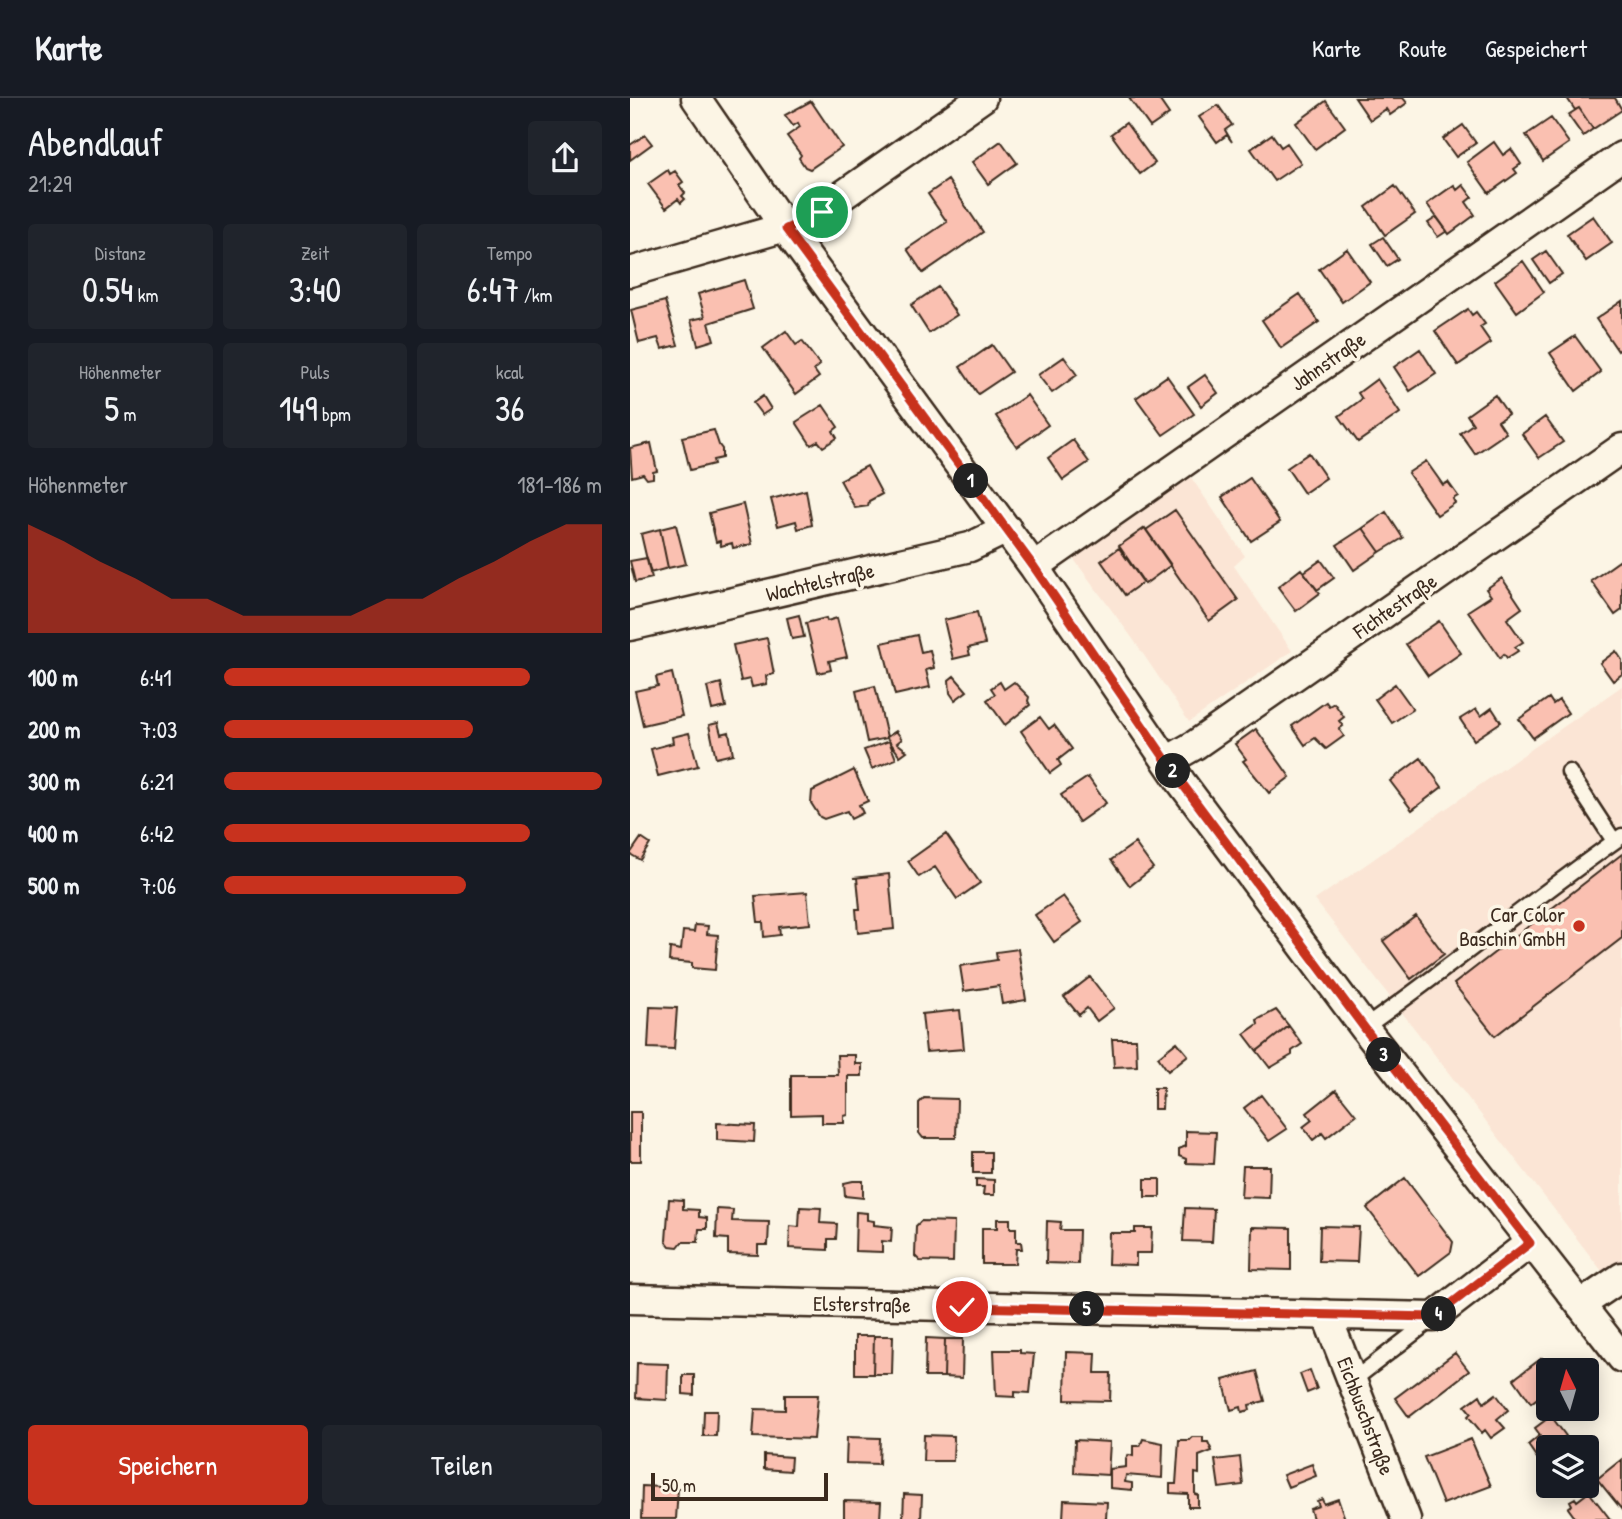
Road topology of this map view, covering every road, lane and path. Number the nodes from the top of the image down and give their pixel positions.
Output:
1 (696, 98) edge
2 (982, 98) edge
3 (1622, 156) edge
4 (786, 229) junction
5 (630, 272) edge
6 (1622, 448) edge
7 (1007, 529) junction
8 (1034, 567) junction
9 (630, 626) edge
10 (1167, 761) junction
11 (1569, 772) dead end
12 (1618, 839) edge
13 (1364, 1028) junction
14 (1530, 1243) junction
15 (1622, 1277) edge
16 (630, 1298) edge
17 (1582, 1304) junction
18 (1326, 1314) junction
19 (1434, 1317) junction
20 (1622, 1358) edge
21 (1352, 1381) junction
22 (1406, 1519) edge

1 - 4 street
2 - 4 street
3 - 8 street, Jahnstraße
4 - 5 street
4 - 7 street
6 - 10 street, Fichtestraße
7 - 8 street
7 - 9 street, Wachtelstraße
8 - 10 street
10 - 13 street
11 - 12 lane
12 - 13 lane
13 - 14 street
14 - 17 street
14 - 19 street
15 - 17 street
16 - 18 street, Elsterstraße
17 - 20 street
18 - 19 street, Elsterstraße
18 - 21 street, Eichbuschstraße
19 - 21 lane
21 - 22 street, Eichbuschstraße

